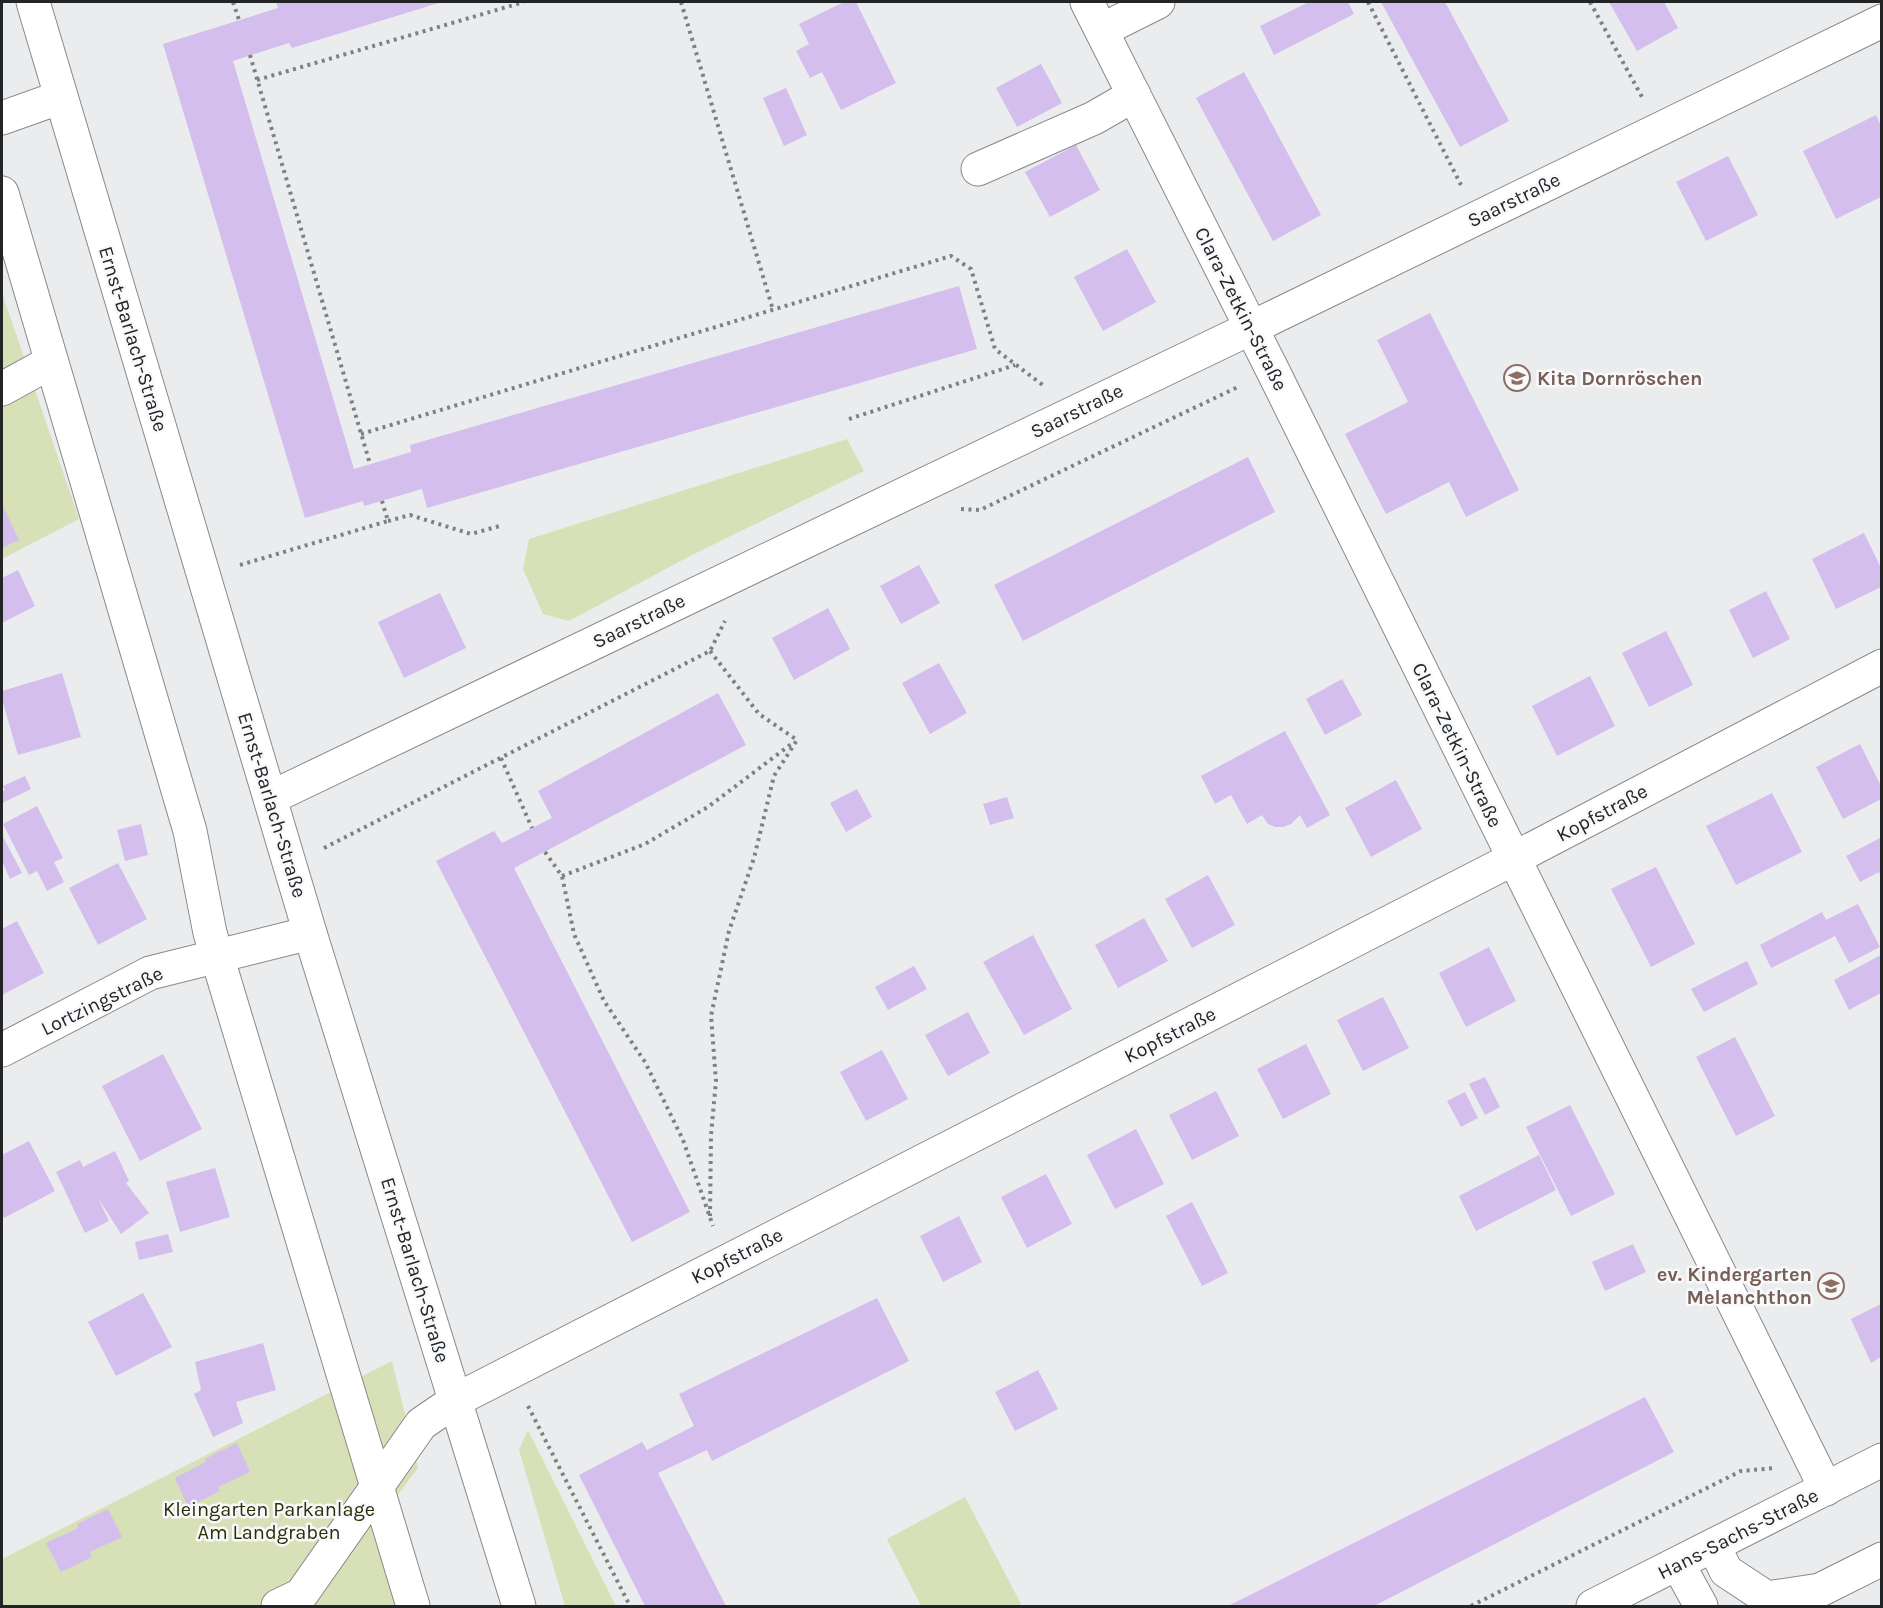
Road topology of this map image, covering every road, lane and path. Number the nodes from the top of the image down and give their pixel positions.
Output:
1 (33, 2) edge
2 (234, 2) edge
3 (524, 2) edge
4 (681, 2) edge
5 (1158, 2) edge
6 (1368, 2) edge
7 (1590, 2) edge
8 (1094, 16) edge
9 (239, 20) dead end
10 (1881, 21) edge
11 (250, 55) dead end
12 (257, 80) junction
13 (1134, 95) junction
14 (61, 97) junction
15 (2, 118) edge
16 (1659, 129) junction
17 (978, 169) dead end
18 (2, 193) edge
19 (1477, 218) junction
20 (773, 310) junction
21 (1251, 328) junction
22 (1016, 365) junction
23 (41, 368) junction
24 (1272, 371) junction
25 (2, 389) edge
26 (1078, 411) junction
27 (849, 419) dead end
28 (361, 434) junction
29 (370, 464) dead end
30 (382, 501) dead end
31 (956, 508) dead end
32 (388, 521) junction
33 (503, 525) dead end
34 (238, 565) dead end
35 (728, 615) dead end
36 (710, 651) junction
37 (1881, 666) edge
38 (797, 740) junction
39 (501, 758) junction
40 (270, 798) junction
41 (532, 828) dead end
42 (323, 849) dead end
43 (545, 852) dead end
44 (1513, 859) junction
45 (562, 876) junction
46 (310, 933) junction
47 (217, 956) junction
48 (2, 1050) edge
49 (710, 1216) junction
50 (714, 1226) dead end
51 (456, 1400) junction
52 (528, 1406) dead end
53 (1809, 1455) junction
54 (1881, 1460) edge
55 (377, 1487) junction
56 (1826, 1489) junction
57 (1714, 1546) junction
58 (1881, 1559) edge
59 (1678, 1564) junction
60 (290, 1603) edge
61 (413, 1606) edge
62 (519, 1606) edge
63 (630, 1606) edge
64 (1471, 1606) edge
65 (1593, 1606) edge
66 (1701, 1606) edge

1 - 14 street, Ernst-Barlach-Straße
2 - 9 path
3 - 12 path
4 - 20 path
5 - 8 street
6 - 19 path
7 - 16 path
8 - 13 street, Clara-Zetkin-Straße
10 - 16 street, Saarstraße
11 - 12 path
12 - 28 path
13 - 17 street
13 - 21 street, Clara-Zetkin-Straße
14 - 15 street
14 - 40 street, Ernst-Barlach-Straße
16 - 19 street, Saarstraße
18 - 23 street
19 - 21 street, Saarstraße
20 - 22 path
20 - 28 path
21 - 24 street, Clara-Zetkin-Straße
21 - 26 street, Saarstraße
22 - 26 path
22 - 27 path
23 - 25 street
23 - 47 street
24 - 31 path
24 - 44 street, Clara-Zetkin-Straße
26 - 40 street, Saarstraße
28 - 29 path
30 - 32 path
32 - 33 path
32 - 34 path
35 - 36 path
36 - 38 path
36 - 39 path
37 - 44 street, Kopfstraße
38 - 45 path
38 - 49 path
39 - 41 path
39 - 42 path
40 - 46 street, Ernst-Barlach-Straße
43 - 45 path
44 - 51 street, Kopfstraße
44 - 53 street, Clara-Zetkin-Straße
45 - 49 path
46 - 47 street, Lortzingstraße
46 - 51 street, Ernst-Barlach-Straße
47 - 48 street, Lortzingstraße
47 - 55 street
49 - 50 path
51 - 55 street, Kopfstraße
51 - 62 street, Ernst-Barlach-Straße
52 - 63 path
53 - 56 street, Clara-Zetkin-Straße
53 - 64 path
54 - 56 street, Hans-Sachs-Straße
55 - 60 street, Kopfstraße
55 - 61 street
56 - 57 street, Hans-Sachs-Straße
57 - 58 street
57 - 59 street, Hans-Sachs-Straße
59 - 65 street, Hans-Sachs-Straße
59 - 66 street

